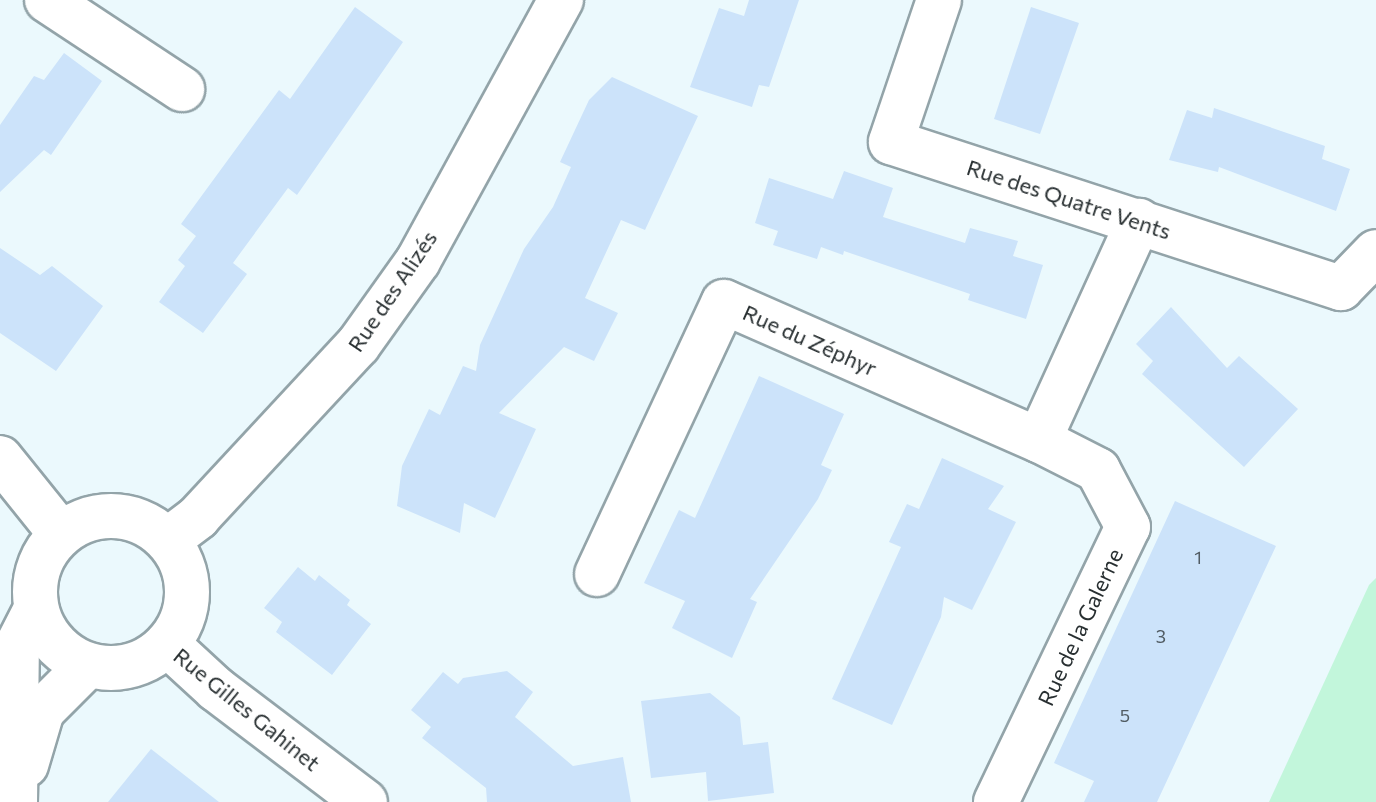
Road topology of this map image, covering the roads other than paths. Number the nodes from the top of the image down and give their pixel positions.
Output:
1 (47, 0) edge
2 (561, 0) edge
3 (939, 0) edge
4 (182, 89) dead end
5 (1139, 221) junction
6 (1376, 252) edge
7 (1039, 440) junction
8 (0, 458) edge
9 (61, 534) junction
10 (168, 540) junction
11 (597, 574) dead end
12 (36, 609) junction
13 (167, 644) junction
14 (88, 665) junction
15 (15, 802) edge
16 (365, 802) edge
17 (996, 802) edge

1 - 4 street
2 - 10 street, Rue des Alizés
3 - 5 street, Rue des Quatre Vents
5 - 6 street, Rue des Quatre Vents
5 - 7 street
7 - 11 street, Rue du Zéphyr
7 - 17 street, Rue de la Galerne
8 - 9 street
9 - 10 street
9 - 12 street
10 - 13 street
12 - 14 street
12 - 15 street
13 - 14 street
13 - 16 street, Rue Gilles Gahinet
14 - 15 street

